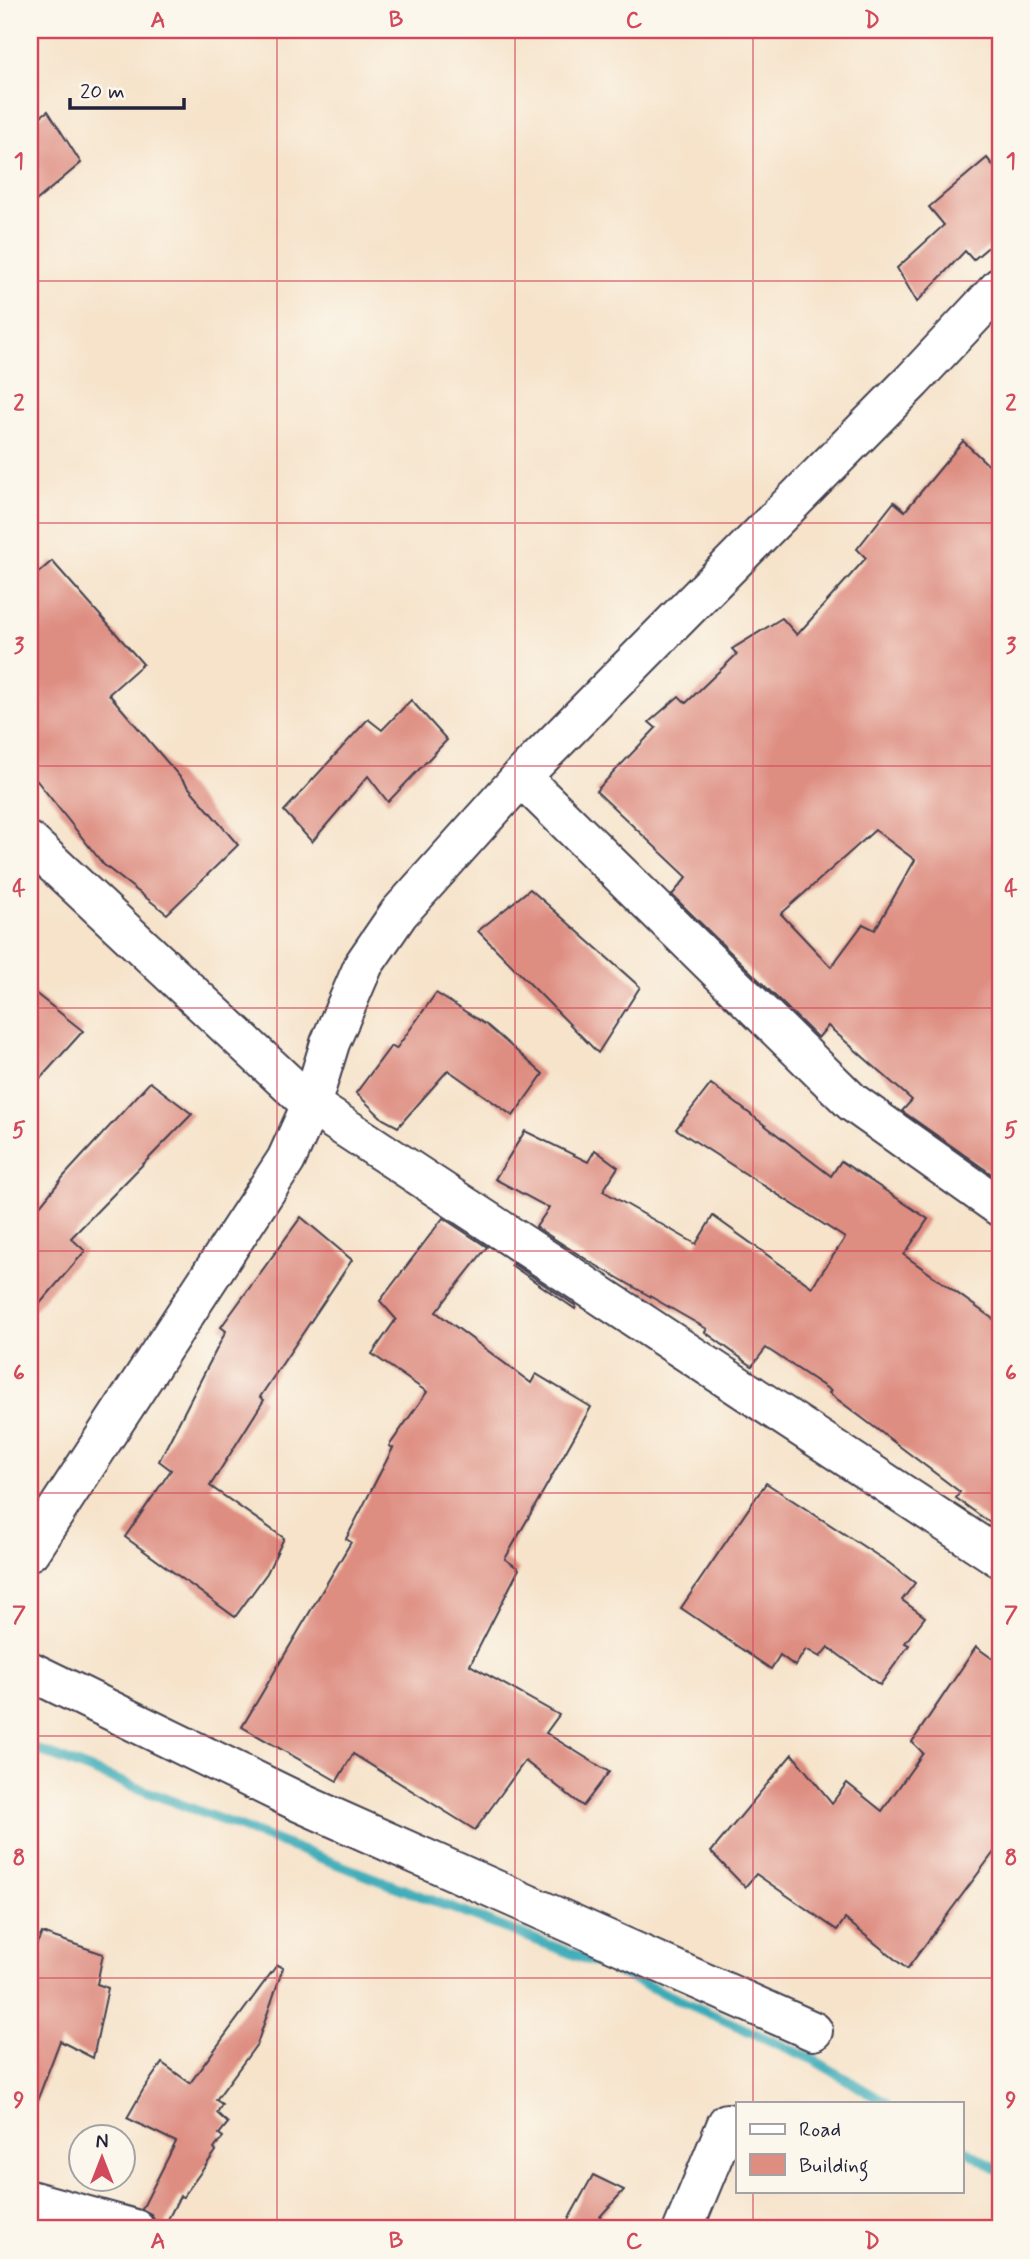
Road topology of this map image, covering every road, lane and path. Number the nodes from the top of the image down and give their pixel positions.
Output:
1 (1000, 288) edge
2 (521, 778) junction
3 (30, 842) edge
4 (312, 1105) junction
5 (1000, 1207) edge
6 (30, 1551) edge
7 (1000, 1558) edge
8 (30, 1671) edge
9 (814, 2031) dead end
10 (727, 2123) dead end
11 (30, 2200) edge
12 (132, 2229) edge
13 (683, 2229) edge

1 - 2 street
2 - 4 street
2 - 5 street
3 - 4 street
4 - 6 street
4 - 7 street
8 - 9 street
10 - 13 street
11 - 12 street

